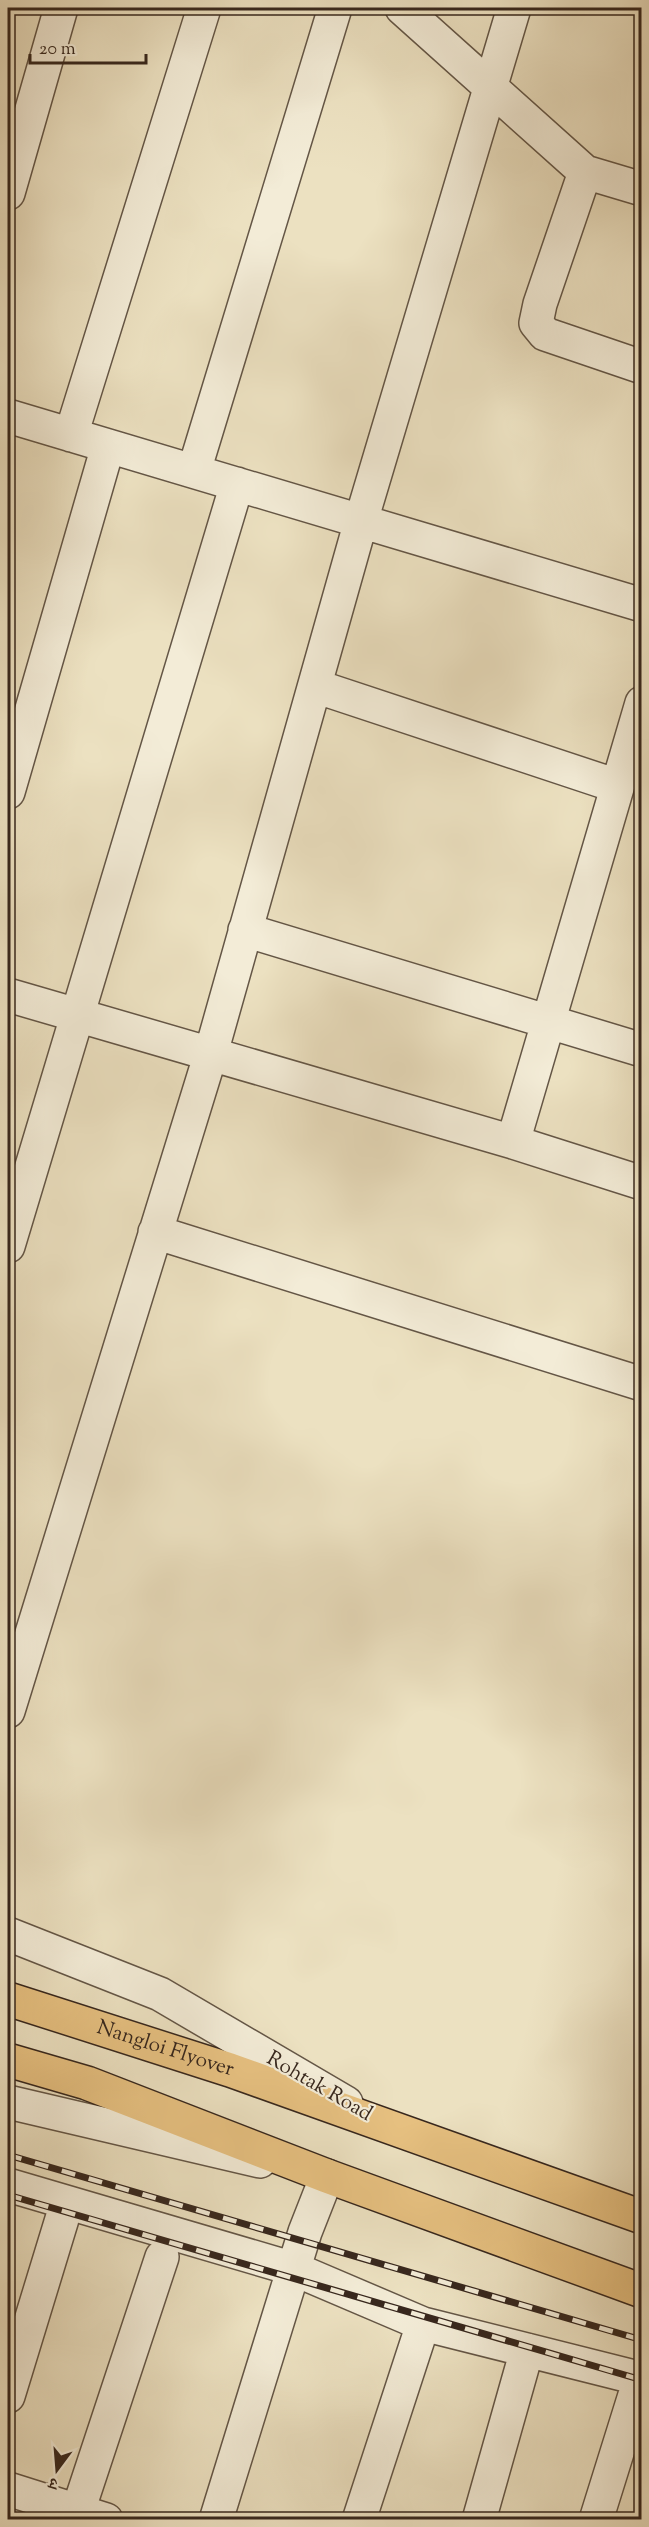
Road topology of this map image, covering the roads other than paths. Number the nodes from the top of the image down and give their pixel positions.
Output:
1 (61, 8) edge
2 (204, 8) edge
3 (335, 8) edge
4 (514, 8) edge
5 (408, 10) edge
6 (489, 85) junction
7 (585, 172) junction
8 (642, 189) edge
9 (8, 193) edge
10 (642, 367) edge
11 (8, 416) edge
12 (71, 435) junction
13 (108, 446) junction
14 (194, 471) junction
15 (237, 484) junction
16 (361, 521) junction
17 (642, 605) edge
18 (315, 686) junction
19 (642, 703) edge
20 (617, 786) junction
21 (8, 792) edge
22 (245, 930) junction
23 (8, 994) edge
24 (77, 1017) junction
25 (548, 1023) junction
26 (642, 1050) edge
27 (211, 1053) junction
28 (513, 1142) junction
29 (642, 1183) edge
30 (155, 1232) junction
31 (8, 1246) edge
32 (642, 1384) edge
33 (8, 1711) edge
34 (8, 1934) edge
35 (8, 1999) edge
36 (8, 2060) edge
37 (8, 2102) edge
38 (390, 2128) junction
39 (327, 2176) junction
40 (8, 2185) edge
41 (642, 2217) edge
42 (62, 2219) dead end
43 (162, 2257) dead end
44 (294, 2269) junction
45 (642, 2290) edge
46 (423, 2324) junction
47 (527, 2350) junction
48 (641, 2379) edge
49 (8, 2396) edge
50 (8, 2489) edge
51 (86, 2517) edge
52 (216, 2520) edge
53 (359, 2520) edge
54 (479, 2520) edge
55 (596, 2520) edge

1 - 9 street
2 - 12 street
3 - 14 street
4 - 6 street
5 - 6 street
6 - 7 street
6 - 16 street
7 - 8 street
7 - 10 street
11 - 12 street
12 - 13 street
13 - 14 street
13 - 21 street
14 - 15 street
15 - 16 street
15 - 24 street
16 - 17 street
16 - 18 street
18 - 20 street
18 - 22 street
19 - 20 street
20 - 25 street
22 - 25 street
22 - 27 street
23 - 24 street
24 - 27 street
24 - 31 street
25 - 26 street
25 - 28 street
27 - 28 street
27 - 30 street
28 - 29 street
30 - 32 street
30 - 33 street
34 - 38 street, Rohtak Road
35 - 38 highway, Nangloi Flyover
36 - 39 highway
37 - 39 street
38 - 41 highway, Rohtak Road
39 - 44 street
39 - 45 highway
40 - 44 street
42 - 49 street
43 - 51 street
44 - 46 street
44 - 52 street
46 - 47 street
46 - 53 street
47 - 48 street
47 - 54 street
48 - 55 street
50 - 51 street

